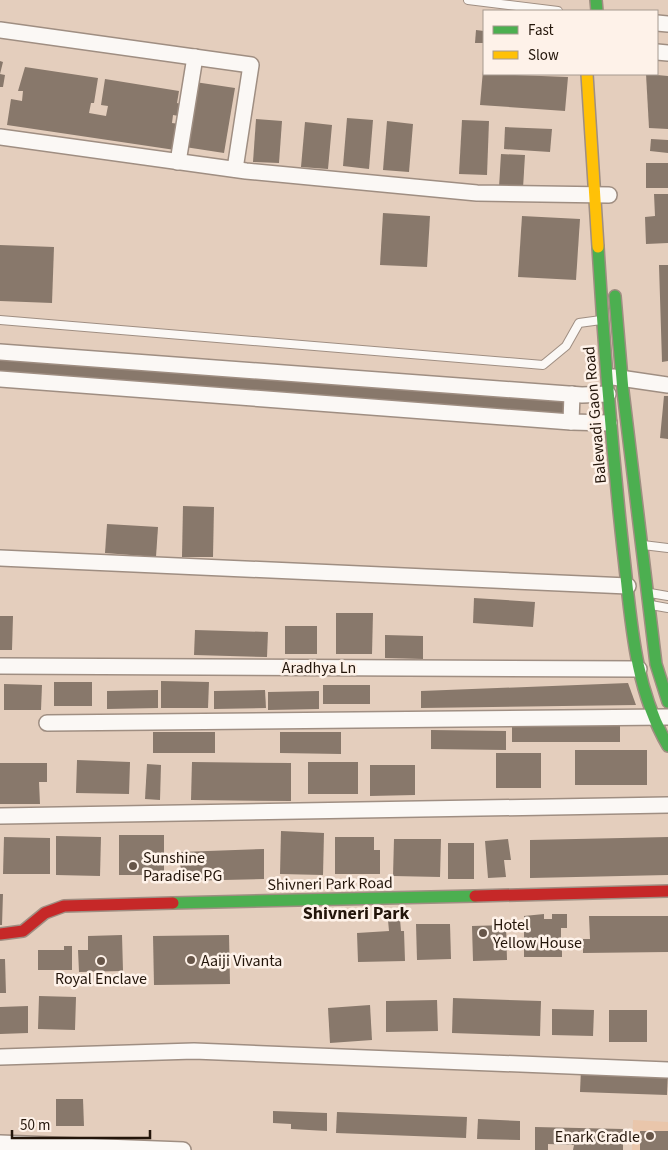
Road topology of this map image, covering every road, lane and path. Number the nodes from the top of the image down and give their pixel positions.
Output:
1 (468, 0) edge
2 (550, 10) edge
3 (0, 30) edge
4 (195, 57) junction
5 (587, 75) edge
6 (0, 137) edge
7 (178, 162) junction
8 (235, 169) junction
9 (606, 196) junction
10 (614, 287) dead end
11 (616, 317) junction
12 (0, 320) edge
13 (602, 320) junction
14 (0, 352) edge
15 (607, 377) junction
16 (0, 379) edge
17 (622, 379) junction
18 (668, 385) edge
19 (572, 394) junction
20 (608, 394) junction
21 (571, 422) junction
22 (609, 423) junction
23 (643, 545) junction
24 (668, 548) edge
25 (0, 558) edge
26 (628, 586) junction
27 (648, 593) junction
28 (668, 596) edge
29 (649, 605) junction
30 (668, 608) edge
31 (656, 664) junction
32 (668, 664) edge
33 (0, 666) edge
34 (638, 669) junction
35 (668, 702) edge
36 (661, 717) edge
37 (47, 723) dead end
38 (668, 746) edge
39 (668, 805) edge
40 (0, 816) edge
41 (668, 891) edge
42 (0, 934) edge
43 (0, 1057) edge
44 (668, 1070) edge
45 (0, 1142) edge
46 (183, 1150) edge

1 - 2 lane
3 - 4 street
4 - 7 street
4 - 8 street
5 - 9 main road, Balewadi Gaon Road
6 - 7 street
7 - 8 street
8 - 9 street
9 - 13 main road, Balewadi Gaon Road
10 - 11 main road, Balewadi Gaon Road
11 - 13 lane
11 - 17 main road, Balewadi Gaon Road
12 - 13 lane
13 - 15 main road, Balewadi Gaon Road
14 - 19 street
15 - 17 street
15 - 20 main road, Balewadi Gaon Road
16 - 21 street
17 - 18 street
17 - 23 main road, Balewadi Gaon Road
19 - 20 street
19 - 21 street
20 - 22 main road, Balewadi Gaon Road
21 - 22 street
22 - 26 main road, Balewadi Gaon Road
23 - 24 lane
23 - 27 main road, Balewadi Gaon Road
25 - 26 street
26 - 34 main road, Balewadi Gaon Road
27 - 28 lane
27 - 29 main road, Balewadi Gaon Road
29 - 30 lane
29 - 31 main road, Balewadi Gaon Road
31 - 32 lane
31 - 35 main road, Balewadi Gaon Road
33 - 34 street, Aradhya Ln
34 - 36 main road, Balewadi Gaon Road
36 - 37 street
36 - 38 main road, Balewadi Gaon Road
39 - 40 street
41 - 42 main road, Shivneri Park Road
43 - 44 street
45 - 46 street

